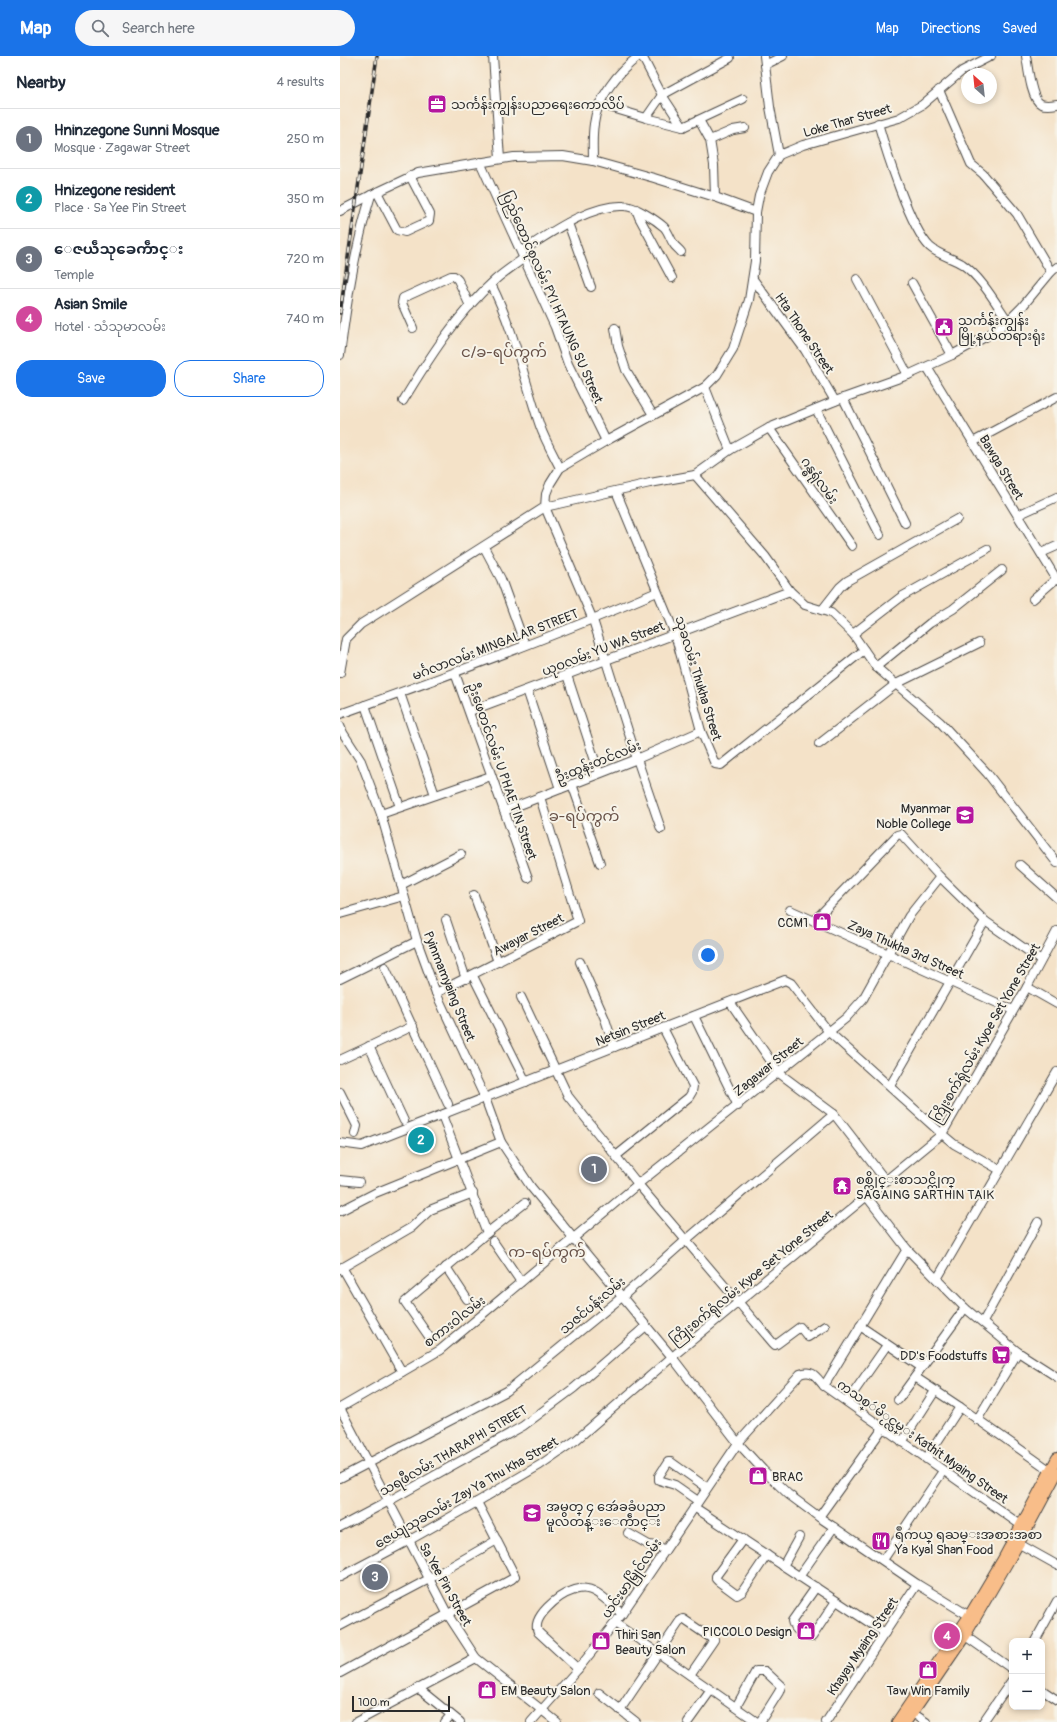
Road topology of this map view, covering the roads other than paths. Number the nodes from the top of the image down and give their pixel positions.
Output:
1 (493, 56) edge
2 (639, 56) edge
3 (642, 56) edge
4 (764, 56) edge
5 (783, 56) edge
6 (991, 56) edge
7 (1026, 56) edge
8 (730, 58) dead end
9 (765, 65) junction
10 (939, 90) junction
11 (662, 95) junction
12 (743, 99) dead end
13 (599, 104) junction
14 (1057, 104) edge
15 (646, 118) junction
16 (699, 120) junction
17 (878, 124) junction
18 (683, 127) junction
19 (745, 128) dead end
20 (710, 140) junction
21 (780, 155) junction
22 (500, 159) junction
23 (593, 161) junction
24 (480, 162) junction
25 (410, 176) junction
26 (374, 193) junction
27 (715, 197) junction
28 (636, 209) junction
29 (756, 212) junction
30 (340, 213) edge
31 (568, 223) junction
32 (681, 252) dead end
33 (523, 254) junction
34 (1054, 269) edge
35 (672, 278) dead end
36 (753, 279) junction
37 (857, 279) dead end
38 (912, 283) dead end
39 (491, 284) junction
40 (592, 286) dead end
41 (470, 306) junction
42 (1008, 321) junction
43 (413, 328) dead end
44 (615, 328) dead end
45 (340, 355) edge
46 (952, 355) junction
47 (927, 367) junction
48 (908, 375) junction
49 (705, 387) junction
50 (1057, 397) edge
51 (839, 400) junction
52 (404, 401) dead end
53 (816, 409) junction
54 (653, 415) junction
55 (769, 428) junction
56 (606, 441) junction
57 (973, 442) junction
58 (730, 450) junction
59 (560, 468) junction
60 (695, 475) junction
61 (616, 491) junction
62 (1057, 497) edge
63 (545, 507) junction
64 (1018, 516) junction
65 (957, 519) dead end
66 (905, 523) dead end
67 (880, 535) dead end
68 (852, 546) dead end
69 (1057, 546) edge
70 (484, 547) junction
71 (987, 549) dead end
72 (1041, 553) junction
73 (1002, 570) dead end
74 (1057, 579) edge
75 (790, 591) junction
76 (657, 592) junction
77 (1032, 599) dead end
78 (822, 610) junction
79 (593, 620) junction
80 (675, 634) junction
81 (853, 634) junction
82 (979, 643) dead end
83 (525, 645) junction
84 (864, 650) junction
85 (606, 660) junction
86 (876, 667) junction
87 (340, 673) edge
88 (456, 673) junction
89 (567, 675) junction
90 (896, 684) junction
91 (527, 690) junction
92 (400, 692) junction
93 (365, 705) junction
94 (470, 711) junction
95 (340, 714) edge
96 (340, 726) edge
97 (701, 731) junction
98 (819, 744) dead end
99 (637, 759) junction
100 (599, 773) junction
101 (491, 776) junction
102 (572, 784) junction
103 (560, 789) junction
104 (435, 795) junction
105 (540, 798) junction
106 (400, 807) junction
107 (504, 811) junction
108 (381, 814) junction
109 (661, 828) dead end
110 (461, 854) dead end
111 (600, 863) dead end
112 (1057, 863) edge
113 (1020, 865) dead end
114 (940, 877) junction
115 (528, 878) dead end
116 (401, 885) junction
117 (474, 895) dead end
118 (404, 896) junction
119 (1057, 898) edge
120 (790, 910) dead end
121 (340, 914) edge
122 (446, 920) dead end
123 (814, 921) junction
124 (985, 921) junction
125 (1057, 931) edge
126 (417, 941) junction
127 (889, 955) junction
128 (1041, 960) junction
129 (498, 962) junction
130 (580, 962) dead end
131 (385, 967) dead end
132 (470, 977) junction
133 (340, 979) edge
134 (951, 982) junction
135 (1027, 988) junction
136 (436, 993) junction
137 (520, 997) dead end
138 (730, 1002) junction
139 (1057, 1004) edge
140 (1013, 1010) junction
141 (694, 1016) junction
142 (413, 1026) junction
143 (663, 1028) junction
144 (829, 1032) junction
145 (369, 1046) junction
146 (614, 1047) junction
147 (340, 1060) edge
148 (556, 1070) junction
149 (1057, 1072) edge
150 (779, 1073) junction
151 (526, 1082) junction
152 (890, 1086) junction
153 (340, 1092) edge
154 (485, 1098) junction
155 (448, 1104) dead end
156 (738, 1106) junction
157 (442, 1114) junction
158 (834, 1114) junction
159 (404, 1121) dead end
160 (355, 1134) dead end
161 (942, 1134) junction
162 (501, 1142) junction
163 (340, 1143) edge
164 (616, 1156) junction
165 (459, 1158) junction
166 (1000, 1170) junction
167 (340, 1180) edge
168 (886, 1181) junction
169 (359, 1182) dead end
170 (638, 1184) junction
171 (473, 1193) junction
172 (867, 1198) junction
173 (525, 1203) dead end
174 (340, 1211) edge
175 (1038, 1222) dead end
176 (487, 1233) junction
177 (572, 1239) junction
178 (686, 1240) junction
179 (494, 1242) dead end
180 (907, 1249) junction
181 (446, 1267) junction
182 (341, 1268) edge
183 (937, 1279) junction
184 (521, 1282) junction
185 (622, 1297) junction
186 (467, 1299) dead end
187 (739, 1303) junction
188 (965, 1308) junction
189 (983, 1322) junction
190 (646, 1326) junction
191 (824, 1326) dead end
192 (860, 1326) junction
193 (430, 1338) dead end
194 (887, 1344) junction
195 (1018, 1352) junction
196 (672, 1357) junction
197 (922, 1367) junction
198 (402, 1372) junction
199 (806, 1372) joint
200 (914, 1377) junction
201 (1057, 1377) edge
202 (824, 1386) junction
203 (935, 1391) junction
204 (898, 1400) dead end
205 (847, 1402) junction
206 (960, 1407) junction
207 (340, 1408) edge
208 (977, 1420) junction
209 (883, 1428) junction
210 (902, 1442) junction
211 (738, 1443) junction
212 (1057, 1458) edge
213 (926, 1459) junction
214 (369, 1462) junction
215 (943, 1471) junction
216 (1055, 1474) edge
217 (340, 1478) edge
218 (706, 1487) junction
219 (389, 1501) junction
220 (476, 1502) junction
221 (696, 1504) junction
222 (819, 1517) junction
223 (340, 1527) edge
224 (834, 1527) junction
225 (1024, 1527) junction
226 (628, 1533) dead end
227 (799, 1537) dead end
228 (743, 1539) junction
229 (496, 1540) junction
230 (408, 1541) junction
231 (1016, 1542) junction
232 (666, 1550) junction
233 (767, 1555) junction
234 (882, 1560) junction
235 (1057, 1565) edge
236 (783, 1566) junction
237 (340, 1577) edge
238 (799, 1577) junction
239 (429, 1579) junction
240 (918, 1584) junction
241 (816, 1587) junction
242 (836, 1601) junction
243 (1057, 1601) edge
244 (622, 1614) junction
245 (448, 1615) junction
246 (972, 1618) junction
247 (615, 1623) junction
248 (340, 1626) edge
249 (885, 1633) junction
250 (962, 1634) junction
251 (1037, 1638) edge
252 (659, 1654) junction
253 (476, 1658) junction
254 (1009, 1667) edge
255 (578, 1669) junction
256 (340, 1673) edge
257 (690, 1675) junction
258 (1009, 1684) edge
259 (418, 1688) junction
260 (711, 1690) junction
261 (1045, 1692) edge
262 (599, 1693) dead end
263 (1057, 1700) edge
264 (736, 1707) junction
265 (542, 1709) junction
266 (620, 1710) junction
267 (909, 1711) junction
268 (451, 1715) junction
269 (356, 1722) edge
270 (445, 1722) edge
271 (460, 1722) edge
272 (531, 1722) edge
273 (557, 1722) edge
274 (636, 1722) edge
275 (688, 1722) edge
276 (757, 1722) edge
277 (760, 1722) edge
278 (826, 1722) edge
279 (897, 1722) edge
280 (906, 1722) edge
281 (926, 1722) edge
282 (983, 1722) edge

1 - 22 street
2 - 13 street
3 - 11 street
4 - 9 street
5 - 9 street
6 - 10 street, Loke Thar Street
7 - 14 street
8 - 11 street
9 - 21 street
10 - 17 street, Loke Thar Street
10 - 34 street
11 - 15 street
11 - 18 street
12 - 16 street
13 - 15 street
13 - 23 street
15 - 18 street
16 - 18 street
16 - 20 street
17 - 21 street, Loke Thar Street
17 - 42 street
19 - 20 street
20 - 27 street
21 - 29 street, Loke Thar Street
22 - 23 street
22 - 24 street
23 - 27 street
24 - 25 street
24 - 33 street, ပြည်ထောင်စုလမ်း PYI HTAUNG SU Street
25 - 26 street
25 - 26 street
26 - 30 street
26 - 45 street
27 - 29 street
28 - 31 street
28 - 32 street
28 - 35 street
29 - 36 street, Loke Thar Street
31 - 33 street
31 - 40 street
33 - 39 street
33 - 56 street, ပြည်ထောင်စုလမ်း PYI HTAUNG SU Street
34 - 42 street
36 - 49 street, Loke Thar Street
36 - 51 street, Hta Thone Street
37 - 48 street
38 - 46 street
39 - 41 street
39 - 59 street
41 - 43 street
41 - 52 street
42 - 46 street
44 - 54 street
46 - 47 street
47 - 48 street
47 - 57 street, Bawga Street
48 - 51 street
49 - 54 street, Loke Thar Street
49 - 58 street
50 - 57 street
51 - 53 street
51 - 66 street, Hta Thone Street
53 - 55 street
53 - 67 street
54 - 56 street, Loke Thar Street
55 - 58 street
55 - 68 street, ဂန္ဓရုံလမ်း
56 - 59 street, Loke Thar Street
57 - 64 street, Bawga Street
58 - 60 street
59 - 63 street
60 - 61 street
60 - 75 street
61 - 63 street
61 - 76 street, သုခလမ်း Thukha Street
62 - 64 street
63 - 70 street
63 - 79 street
64 - 72 street, Bawga Street
65 - 78 street
69 - 72 street
70 - 83 street
70 - 87 street
71 - 81 street
72 - 74 street, Bawga Street
73 - 86 street
74 - 77 street
75 - 78 street
75 - 80 street, ယုဝလမ်း YU WA Street
76 - 79 street, မင်္ဂလာလမ်း MINGALAR STREET
76 - 80 street, သုခလမ်း Thukha Street
78 - 81 street
79 - 83 street, မင်္ဂလာလမ်း MINGALAR STREET
79 - 85 street
80 - 85 street, ယုဝလမ်း YU WA Street
80 - 97 street, သုခလမ်း Thukha Street
81 - 84 street
82 - 90 street
83 - 88 street, မင်္ဂလာလမ်း MINGALAR STREET
84 - 86 street
84 - 97 street, သုခလမ်း Thukha Street
85 - 89 street, ယုဝလမ်း YU WA Street
85 - 99 street
86 - 90 street
88 - 92 street, မင်္ဂလာလမ်း MINGALAR STREET
88 - 94 street, ဦးဖေတင်လမ်း U PHAE TIN Street
89 - 91 street, ယုဝလမ်း YU WA Street
89 - 100 street
90 - 98 street
90 - 112 street
91 - 94 street, ယုဝလမ်း YU WA Street
91 - 103 street
92 - 93 street, မင်္ဂလာလမ်း MINGALAR STREET
92 - 104 street
93 - 95 street, မင်္ဂလာလမ်း MINGALAR STREET
93 - 106 street
94 - 101 street, ဦးဖေတင်လမ်း U PHAE TIN Street
96 - 108 street, Pyinmamyaing Street
97 - 99 street, ဦးထွန်းတင်လမ်း
99 - 100 street, ဦးထွန်းတင်လမ်း
99 - 109 street
100 - 102 street, ဦးထွန်းတင်လမ်း
101 - 104 street
101 - 107 street, ဦးဖေတင်လမ်း U PHAE TIN Street
102 - 103 street, ဦးထွန်းတင်လမ်း
102 - 111 street
103 - 105 street, ဦးထွန်းတင်လမ်း
104 - 106 street
105 - 107 street, ဦးထွန်းတင်လမ်း
105 - 129 street, Awayar Street
106 - 108 street
107 - 115 street, ဦးဖေတင်လမ်း U PHAE TIN Street
108 - 116 street, Pyinmamyaing Street
110 - 116 street
113 - 119 street
114 - 123 street
114 - 124 street
114 - 127 street, Zagawar Street
116 - 118 street, Pyinmamyaing Street
117 - 129 street
118 - 121 street
118 - 126 street, Pyinmamyaing Street
120 - 123 street, Zaya Thukha 3rd Street
122 - 132 street
123 - 127 street, Zaya Thukha 3rd Street
124 - 128 street
124 - 134 street
125 - 128 street, ကြိုးစက်ရုံလမ်း Kyoe Set Yone Street
126 - 133 street
126 - 136 street, Pyinmamyaing Street
127 - 134 street, Zaya Thukha 3rd Street
127 - 144 street, Zagawar Street
128 - 135 street, ကြိုးစက်ရုံလမ်း Kyoe Set Yone Street
129 - 132 street, Awayar Street
130 - 146 street
131 - 142 street
132 - 136 street, Awayar Street
132 - 151 street
134 - 140 street, Zaya Thukha 3rd Street
134 - 152 street
135 - 139 street
135 - 140 street, ကြိုးစက်ရုံလမ်း Kyoe Set Yone Street
136 - 154 street, Pyinmamyaing Street
137 - 148 street
138 - 141 street, Netsin Street
138 - 144 street, Netsin Street
138 - 150 street
140 - 161 street, ကြိုးစက်ရုံလမ်း Kyoe Set Yone Street
141 - 143 street, Netsin Street
141 - 156 street
142 - 145 street
142 - 155 street
143 - 146 street, Netsin Street
143 - 164 street
144 - 150 street, Zagawar Street
144 - 152 street
145 - 147 street
145 - 159 street
146 - 148 street, Netsin Street
148 - 151 street, Netsin Street
148 - 164 street
149 - 166 street
150 - 156 street, Zagawar Street
150 - 158 street
151 - 154 street, Netsin Street
152 - 161 street
153 - 160 street
154 - 157 street, Netsin Street
154 - 162 street, Pyinmamyaing Street
156 - 170 street, Zagawar Street
157 - 163 street, Netsin Street
157 - 165 street
158 - 168 street
158 - 178 street, သဇင်ပန်းလမ်း
161 - 166 street
161 - 168 street, ကြိုးစက်ရုံလမ်း Kyoe Set Yone Street
162 - 165 street
162 - 177 street, Pyinmamyaing Street
164 - 170 street
165 - 171 street
165 - 174 street
166 - 183 street
167 - 169 street
168 - 172 street, ကြိုးစက်ရုံလမ်း Kyoe Set Yone Street
170 - 177 street, Zagawar Street
170 - 178 street
171 - 176 street
171 - 182 street
172 - 180 street
172 - 187 street, ကြိုးစက်ရုံလမ်း Kyoe Set Yone Street
173 - 176 street
175 - 189 street
176 - 181 street
177 - 184 street, စကားဝါလမ်း
177 - 185 street, Pyinmamyaing Street
178 - 185 street, သဇင်ပန်းလမ်း
178 - 187 street
179 - 184 street
180 - 183 street
180 - 192 street
181 - 186 street
181 - 193 street
182 - 198 street
183 - 188 street
184 - 198 street, စကားဝါလမ်း
185 - 190 street, Pyinmamyaing Street
185 - 214 street, သဇင်ပန်းလမ်း
187 - 191 street
187 - 196 street, ကြိုးစက်ရုံလမ်း Kyoe Set Yone Street
188 - 189 street
188 - 197 street
189 - 195 street
190 - 196 street, Pyinmamyaing Street
190 - 219 street, သရဖီလမ်း THARAPHI STREET
192 - 194 street
192 - 202 street
194 - 197 street
194 - 205 street
195 - 201 street
195 - 208 street
196 - 211 street, Pyinmamyaing Street
196 - 220 street, ဇေယျသုခလမ်း Zay Ya Thu Kha Street
197 - 200 street
198 - 207 street, စကားဝါလမ်း
199 - 202 street, ကသစ္ဴမိႂင္လမ္း Kathit Myaing Street
199 - 211 street, ယင်းမာမြိုင်လမ်း
200 - 203 street
200 - 204 street
202 - 205 street, ကသစ္ဴမိႂင္လမ္း Kathit Myaing Street
203 - 206 street
203 - 210 street
205 - 209 street, ကသစ္ဴမိႂင္လမ္း Kathit Myaing Street
206 - 208 street
206 - 213 street
207 - 214 street, Sa Yee Pin Street
208 - 216 street
209 - 210 street, ကသစ္ဴမိႂင္လမ္း Kathit Myaing Street
209 - 222 street
210 - 213 street, ကသစ္ဴမိႂင္လမ္း Kathit Myaing Street
211 - 218 street, ယင်းမာမြိုင်လမ်း
211 - 222 street, Pyinmamyaing Street
212 - 216 main road
213 - 215 street, ကသစ္ဴမိႂင္လမ္း Kathit Myaing Street
214 - 217 street, သဇင်ပန်းလမ်း
214 - 219 street, Sa Yee Pin Street
215 - 225 street, ကသစ္ဴမိႂင္လမ္း Kathit Myaing Street
215 - 234 street
216 - 225 main road
218 - 221 street, ယင်းမာမြိုင်လမ်း
218 - 221 street
219 - 223 street, သရဖီလမ်း THARAPHI STREET
219 - 230 street, Sa Yee Pin Street
220 - 229 street
220 - 230 street, ဇေယျသုခလမ်း Zay Ya Thu Kha Street
221 - 228 street
221 - 232 street, ယင်းမာမြိုင်လမ်း
222 - 224 street, Pyinmamyaing Street
224 - 234 street, Pyinmamyaing Street
224 - 238 street
225 - 231 main road
226 - 232 street
227 - 236 street
228 - 233 street
228 - 233 street
229 - 239 street
229 - 245 street
230 - 237 street, ဇေယျသုခလမ်း Zay Ya Thu Kha Street
230 - 239 street, Sa Yee Pin Street
231 - 235 street
231 - 246 main road
232 - 244 street, ယင်းမာမြိုင်လမ်း
233 - 236 street
234 - 240 street, Pyinmamyaing Street
236 - 238 street
238 - 241 street
239 - 245 street, Sa Yee Pin Street
239 - 248 street
240 - 246 street, Pyinmamyaing Street
240 - 249 street, Khayay Myaing Street
241 - 242 street
241 - 242 street
242 - 249 street
243 - 251 street
244 - 247 street, ယင်းမာမြိုင်လမ်း
244 - 255 street
245 - 253 street, Sa Yee Pin Street
245 - 256 street
246 - 250 main road
247 - 252 street
247 - 255 street, ယင်းမာမြိုင်လမ်း
249 - 278 street, Khayay Myaing Street
250 - 254 street
250 - 267 main road
252 - 257 street
252 - 257 street
252 - 266 street
253 - 259 street
253 - 265 street, Sa Yee Pin Street
255 - 265 street, ယင်းမာမြိုင်လမ်း
257 - 260 street
258 - 282 street
259 - 268 street
259 - 269 street
260 - 264 street
260 - 275 street
261 - 263 street
262 - 266 street
264 - 276 street
264 - 277 street
265 - 272 street, ယင်းမာမြိုင်လမ်း
265 - 273 street, Sa Yee Pin Street
266 - 274 street
267 - 279 main road
267 - 280 main road
267 - 281 street
268 - 270 street
268 - 271 street

